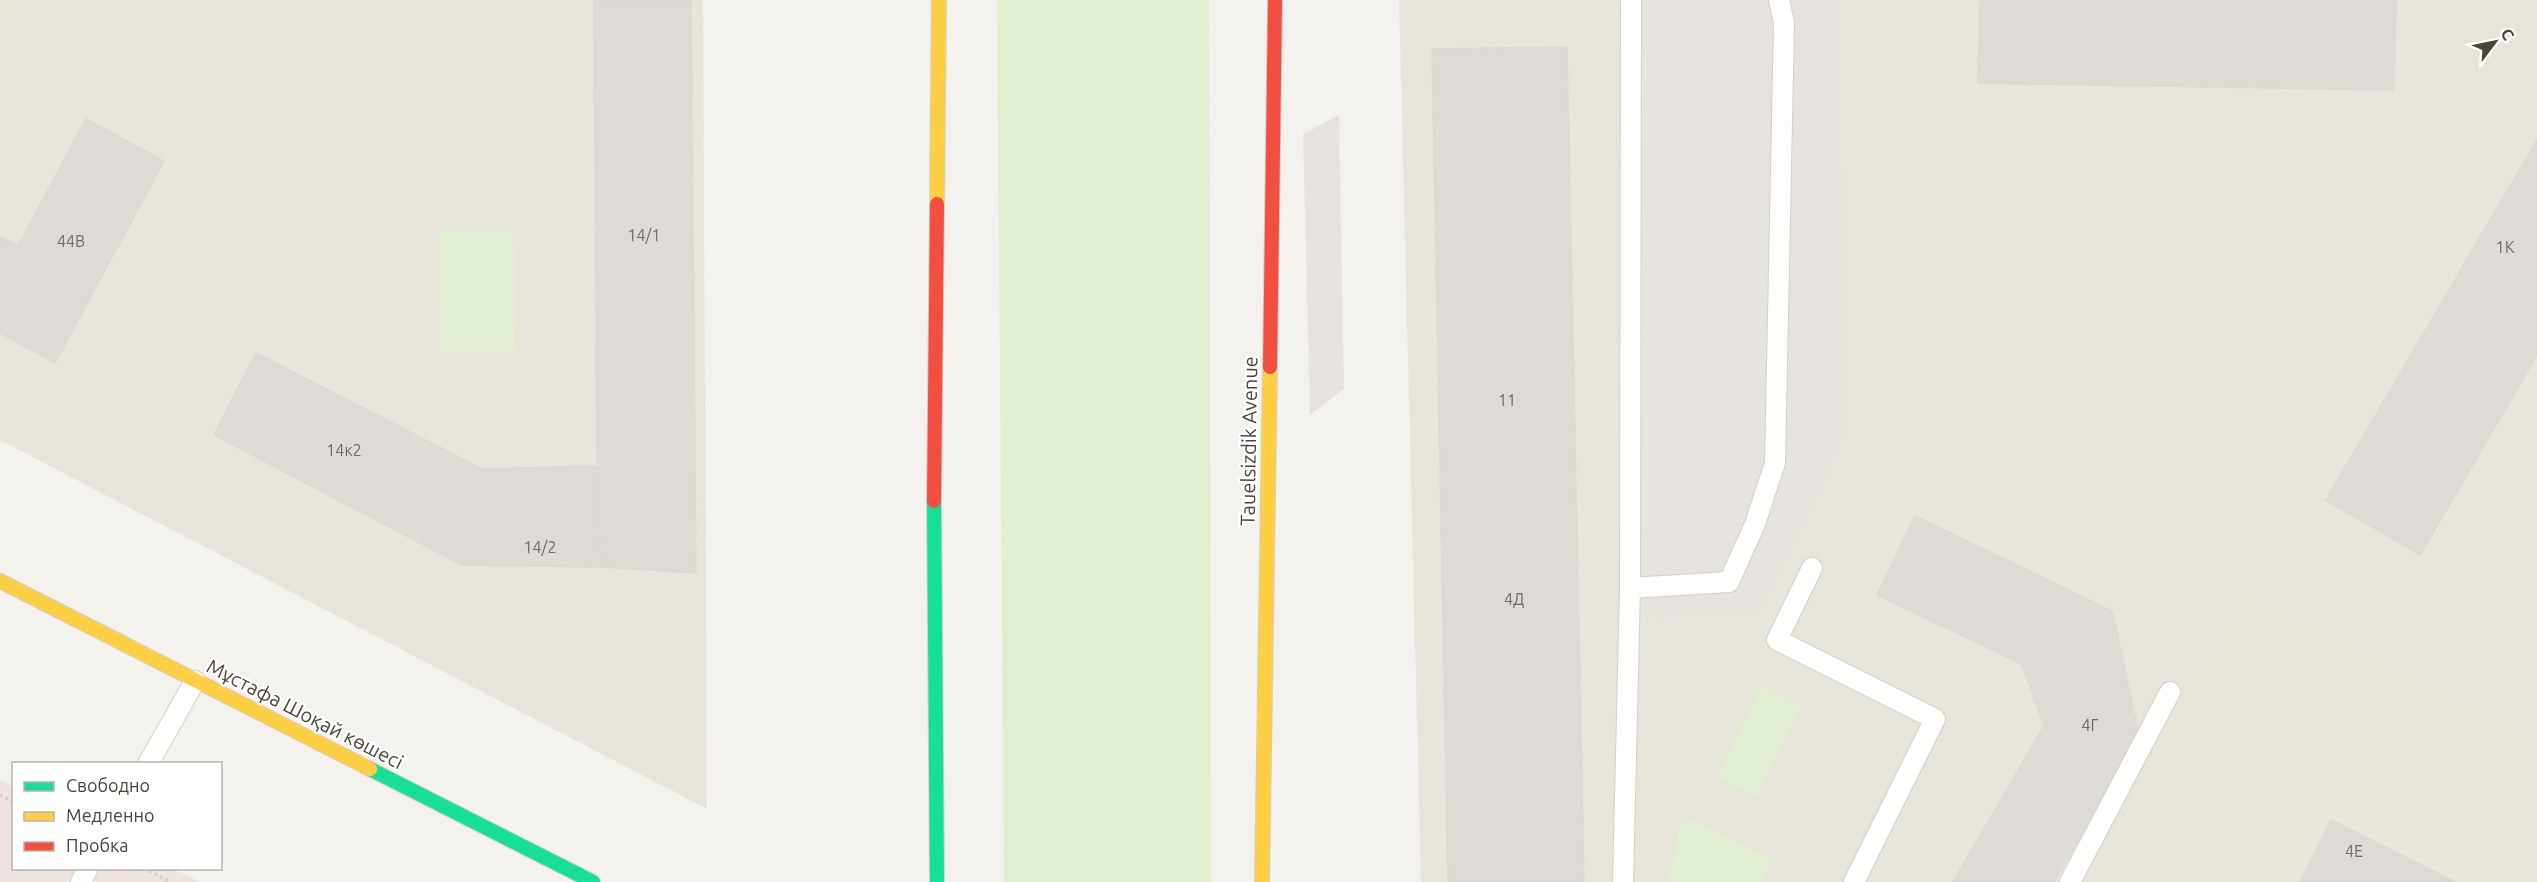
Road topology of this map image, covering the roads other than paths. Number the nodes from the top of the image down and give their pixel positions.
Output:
1 (939, 0) edge
2 (1275, 0) edge
3 (1631, 0) edge
4 (1779, 0) edge
5 (1812, 568) dead end
6 (0, 581) edge
7 (1630, 588) junction
8 (195, 681) junction
9 (2169, 692) dead end
10 (149, 762) edge
11 (554, 873) edge
12 (593, 882) edge
13 (938, 882) edge
14 (1262, 882) edge
15 (1623, 882) edge
16 (1854, 882) edge
17 (2070, 882) edge

1 - 13 street
2 - 14 street, Tauelsizdik Avenue
3 - 7 lane
4 - 7 lane
5 - 16 lane
6 - 8 street, Мұстафа Шоқай көшесі
7 - 15 lane
8 - 10 lane
8 - 11 street, Мұстафа Шоқай көшесі
9 - 17 lane
11 - 12 street, Мұстафа Шоқай көшесі

